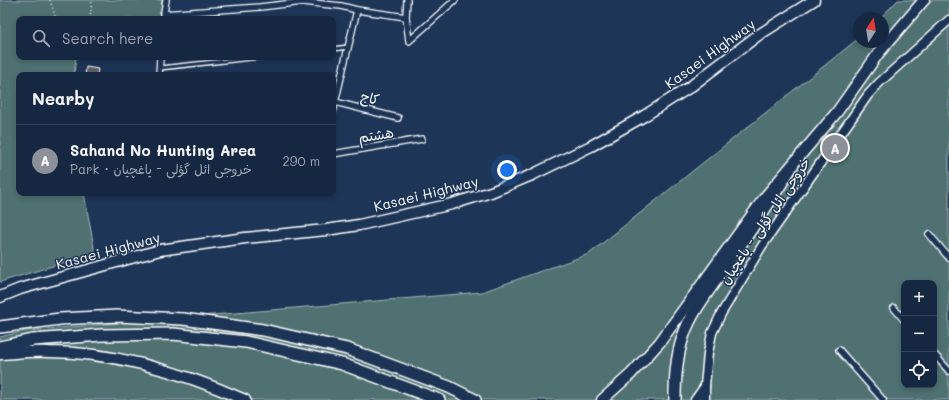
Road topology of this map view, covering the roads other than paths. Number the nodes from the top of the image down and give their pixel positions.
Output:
1 (166, 0) edge
2 (408, 0) edge
3 (455, 0) edge
4 (814, 0) edge
5 (924, 0) edge
6 (357, 10) junction
7 (163, 16) edge
8 (406, 17) junction
9 (949, 20) edge
10 (348, 47) junction
11 (336, 49) edge
12 (160, 60) edge
13 (241, 60) edge
14 (160, 72) edge
15 (336, 94) edge
16 (336, 102) edge
17 (398, 118) dead end
18 (422, 139) dead end
19 (336, 153) edge
20 (792, 166) junction
21 (928, 234) dead end
22 (949, 258) edge
23 (0, 297) edge
24 (894, 308) dead end
25 (901, 316) edge
26 (0, 327) edge
27 (0, 346) edge
28 (839, 350) dead end
29 (0, 354) edge
30 (937, 357) edge
31 (949, 371) edge
32 (705, 386) junction
33 (245, 400) edge
34 (439, 400) edge
35 (475, 400) edge
36 (602, 400) edge
37 (675, 400) edge
38 (695, 400) edge
39 (705, 400) edge
40 (883, 400) edge

1 - 7 street
2 - 8 street
3 - 8 street
4 - 23 highway, Kasaei Highway
5 - 20 highway
6 - 7 street
6 - 8 street
6 - 10 street
9 - 32 main road, خروجی ائل گؤلی - یاغچیان
10 - 11 lane
10 - 15 street
12 - 14 street
13 - 14 lane
16 - 17 street, کاج
18 - 19 street, هشتم
20 - 36 highway
20 - 37 highway
21 - 22 street
24 - 25 street
26 - 35 highway
27 - 34 highway
28 - 40 street
29 - 33 highway
30 - 31 street
32 - 38 main road
32 - 39 main road, خروجی ائل گؤلی - یاغچیان

